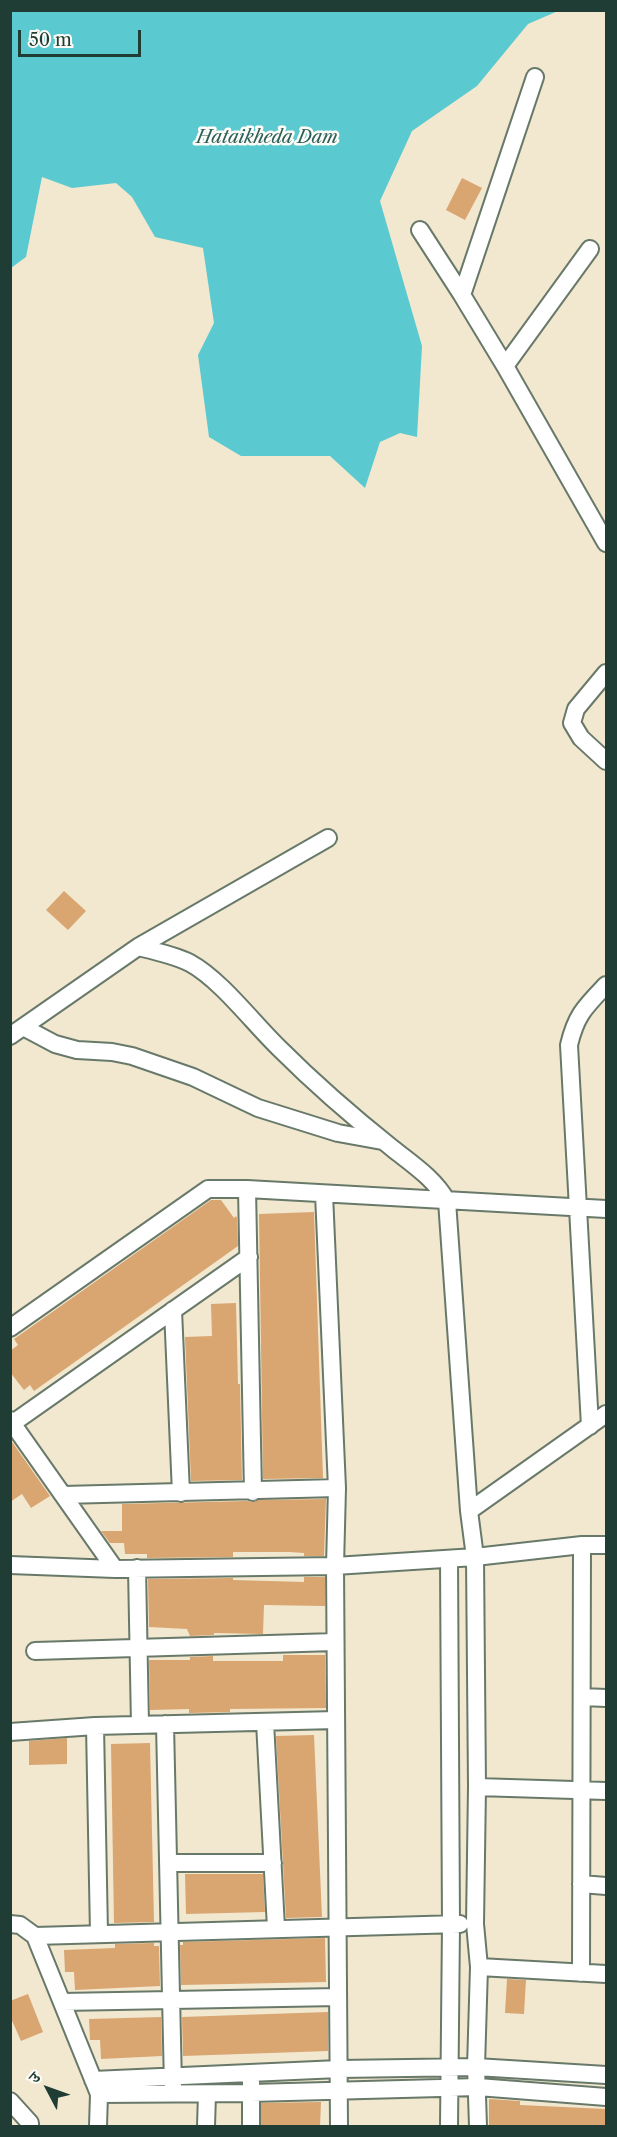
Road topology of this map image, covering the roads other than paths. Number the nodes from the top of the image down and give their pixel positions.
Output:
1 (535, 77) dead end
2 (420, 230) dead end
3 (590, 249) dead end
4 (462, 295) junction
5 (505, 366) junction
6 (602, 521) edge
7 (606, 543) edge
8 (606, 673) edge
9 (606, 761) edge
10 (328, 838) dead end
11 (138, 947) junction
12 (606, 985) edge
13 (17, 1032) edge
14 (383, 1141) junction
15 (247, 1189) junction
16 (324, 1194) junction
17 (447, 1201) junction
18 (576, 1206) junction
19 (606, 1209) edge
20 (249, 1257) junction
21 (173, 1310) junction
22 (10, 1328) edge
23 (606, 1414) edge
24 (12, 1421) edge
25 (590, 1426) junction
26 (337, 1488) junction
27 (253, 1492) junction
28 (180, 1493) junction
29 (63, 1495) junction
30 (469, 1511) junction
31 (582, 1545) junction
32 (606, 1545) edge
33 (475, 1557) junction
34 (448, 1559) junction
35 (10, 1565) edge
36 (335, 1566) junction
37 (137, 1568) junction
38 (115, 1569) junction
39 (335, 1642) junction
40 (139, 1648) junction
41 (35, 1651) dead end
42 (582, 1697) junction
43 (606, 1698) edge
44 (336, 1720) junction
45 (265, 1722) junction
46 (140, 1725) junction
47 (165, 1725) junction
48 (95, 1726) junction
49 (10, 1732) edge
50 (477, 1787) junction
51 (582, 1790) junction
52 (606, 1791) edge
53 (168, 1863) junction
54 (273, 1863) junction
55 (581, 1884) junction
56 (606, 1886) edge
57 (10, 1924) edge
58 (451, 1924) junction
59 (475, 1924) junction
60 (337, 1926) junction
61 (276, 1928) junction
62 (170, 1931) junction
63 (99, 1934) junction
64 (35, 1936) junction
65 (479, 1967) junction
66 (581, 1972) junction
67 (606, 1974) edge
68 (338, 1997) junction
69 (171, 2000) junction
70 (62, 2002) junction
71 (448, 2067) junction
72 (476, 2067) junction
73 (339, 2069) junction
74 (250, 2073) junction
75 (606, 2075) edge
76 (173, 2076) junction
77 (478, 2086) junction
78 (96, 2087) junction
79 (448, 2087) junction
80 (339, 2090) junction
81 (251, 2093) junction
82 (174, 2094) junction
83 (207, 2094) junction
84 (606, 2097) edge
85 (10, 2101) edge
86 (29, 2125) edge
87 (99, 2127) edge
88 (206, 2127) edge
89 (250, 2127) edge
90 (339, 2127) edge
91 (449, 2127) edge
92 (478, 2127) edge

1 - 4 street
2 - 4 street
3 - 5 street
4 - 5 street
5 - 6 street
6 - 7 street
8 - 9 street
10 - 11 street
11 - 13 street
11 - 14 street
12 - 18 street
13 - 14 street
14 - 17 street
15 - 16 street
15 - 20 street
15 - 22 street
16 - 17 street
16 - 26 street
17 - 18 street
17 - 30 street
18 - 19 street
18 - 25 street
20 - 21 street
20 - 27 street
21 - 24 street
21 - 28 street
23 - 25 street
24 - 29 street
25 - 30 street
26 - 27 street
26 - 36 street
27 - 28 street
28 - 29 street
29 - 38 street
30 - 33 street
31 - 32 street
31 - 33 street
31 - 42 street
33 - 34 street
33 - 50 street
34 - 36 street
34 - 58 street
35 - 38 street
36 - 37 street
36 - 39 street
37 - 38 street
37 - 40 street
39 - 40 street
39 - 44 street
40 - 41 street
40 - 46 street
42 - 43 street
42 - 51 street
44 - 45 street
44 - 60 street
45 - 47 street
45 - 54 street
46 - 47 street
46 - 48 street
47 - 53 street
48 - 49 street
48 - 63 street
50 - 51 street
50 - 59 street
51 - 52 street
51 - 55 street
53 - 54 street
53 - 62 street
54 - 61 street
55 - 56 street
55 - 66 street
57 - 64 street
58 - 59 street
58 - 60 street
58 - 71 street
59 - 65 street
60 - 61 street
60 - 68 street
61 - 62 street
62 - 63 street
62 - 69 street
63 - 64 street
64 - 70 street
65 - 66 street
65 - 72 street
66 - 67 street
68 - 69 street
68 - 73 street
69 - 70 street
69 - 76 street
70 - 78 street
71 - 72 street
71 - 73 street
71 - 79 street
72 - 75 street
72 - 77 street
73 - 74 street
73 - 80 street
74 - 76 street
74 - 81 street
76 - 78 street
76 - 82 street
77 - 79 street
77 - 84 street
77 - 92 street
78 - 82 street
78 - 87 street
79 - 80 street
79 - 91 street
80 - 81 street
80 - 90 street
81 - 83 street
81 - 89 street
82 - 83 street
83 - 88 street
85 - 86 street

